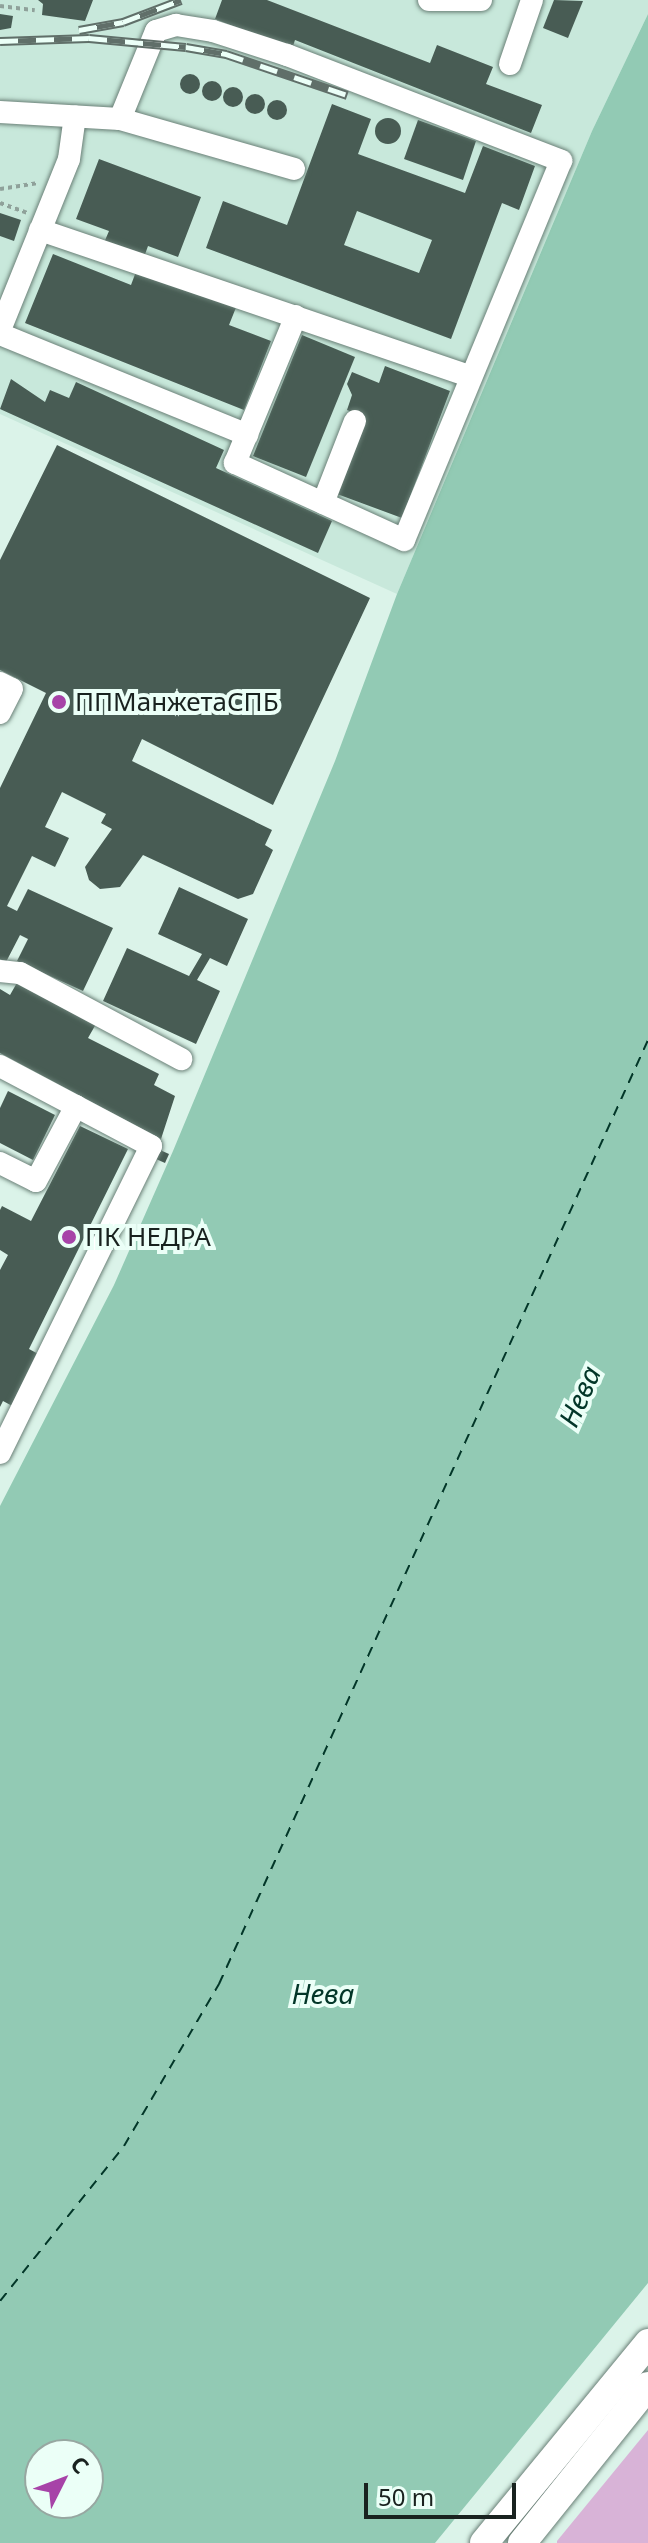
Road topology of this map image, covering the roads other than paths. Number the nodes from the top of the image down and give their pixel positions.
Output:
1 (429, 0) edge
2 (481, 0) edge
3 (532, 0) edge
4 (510, 64) dead end
5 (0, 112) edge
6 (75, 116) junction
7 (120, 119) junction
8 (294, 169) dead end
9 (42, 224) junction
10 (296, 316) junction
11 (0, 332) edge
12 (471, 377) junction
13 (355, 421) dead end
14 (247, 435) junction
15 (323, 503) junction
16 (0, 683) edge
17 (0, 713) edge
18 (0, 971) edge
19 (181, 1059) dead end
20 (0, 1066) edge
21 (76, 1106) junction
22 (1, 1166) edge
23 (0, 1453) edge
24 (648, 2343) edge
25 (648, 2386) edge
26 (484, 2543) edge
27 (522, 2543) edge

1 - 2 lane
3 - 4 lane
5 - 6 lane
6 - 7 lane
6 - 9 lane
7 - 8 lane
7 - 12 lane
9 - 10 lane
9 - 11 lane
10 - 12 lane
10 - 14 lane
11 - 14 lane
12 - 15 lane
13 - 15 lane
14 - 15 lane
16 - 17 lane
18 - 19 lane
20 - 21 lane
21 - 22 lane
21 - 23 lane
24 - 26 main road
25 - 27 main road

